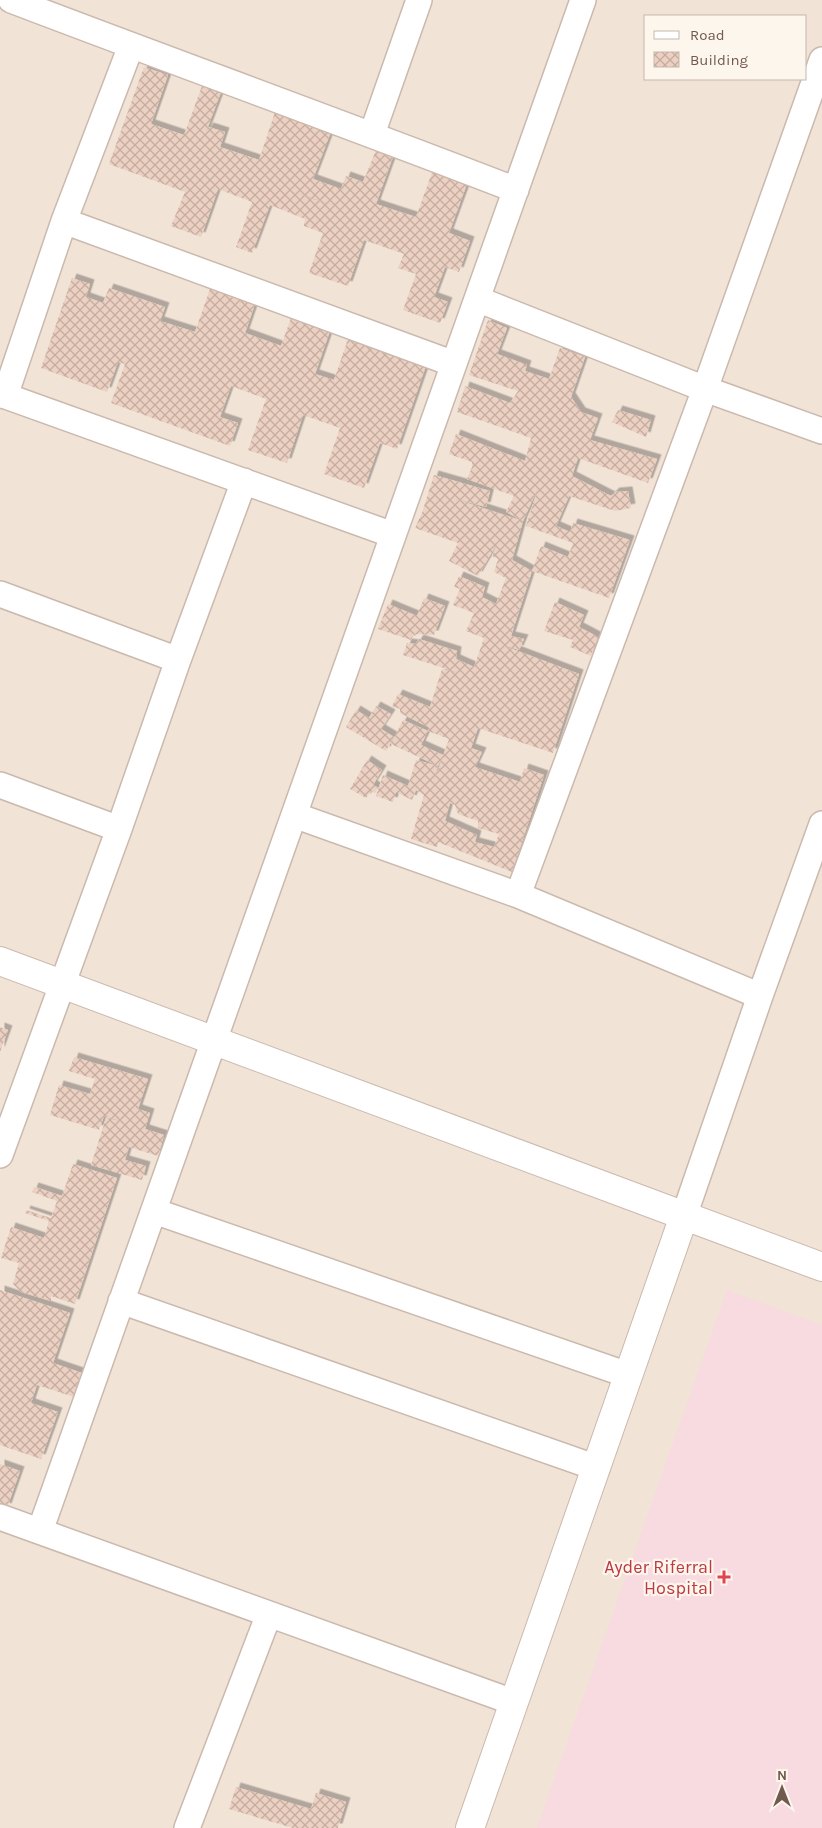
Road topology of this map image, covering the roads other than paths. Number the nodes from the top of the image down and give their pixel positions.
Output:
1 (11, 0) edge
2 (419, 0) edge
3 (583, 0) edge
4 (131, 46) junction
5 (822, 60) edge
6 (372, 134) junction
7 (516, 190) junction
8 (64, 221) junction
9 (477, 299) junction
10 (454, 364) junction
11 (705, 390) junction
12 (3, 395) edge
13 (822, 431) edge
14 (244, 481) junction
15 (393, 535) junction
16 (0, 594) edge
17 (178, 660) junction
18 (0, 785) edge
19 (294, 815) junction
20 (822, 824) edge
21 (120, 829) junction
22 (518, 895) junction
23 (0, 961) edge
24 (62, 984) junction
25 (760, 996) junction
26 (214, 1040) junction
27 (0, 1155) edge
28 (154, 1211) junction
29 (684, 1216) junction
30 (822, 1267) edge
31 (121, 1301) junction
32 (628, 1375) junction
33 (597, 1468) junction
34 (0, 1517) edge
35 (40, 1531) junction
36 (269, 1614) junction
37 (513, 1702) junction
38 (187, 1828) edge
39 (470, 1828) edge

1 - 4 street
2 - 6 street
3 - 7 street
4 - 6 street
4 - 8 street
5 - 11 street
6 - 7 street
7 - 9 street
8 - 10 street
8 - 12 street
9 - 10 street
9 - 11 street
10 - 15 street
11 - 13 street
11 - 22 street
12 - 14 street
14 - 15 street
14 - 17 street
15 - 19 street
16 - 17 street
17 - 21 street
18 - 21 street
19 - 22 street
19 - 26 street
20 - 25 street
21 - 24 street
22 - 25 street
23 - 24 street
24 - 26 street
24 - 27 street
25 - 29 street
26 - 28 street
26 - 29 street
28 - 31 street
28 - 32 street
29 - 30 street
29 - 32 street
31 - 33 street
31 - 35 street
32 - 33 street
33 - 37 street
34 - 35 street
35 - 36 street
36 - 37 street
36 - 38 street
37 - 39 street

